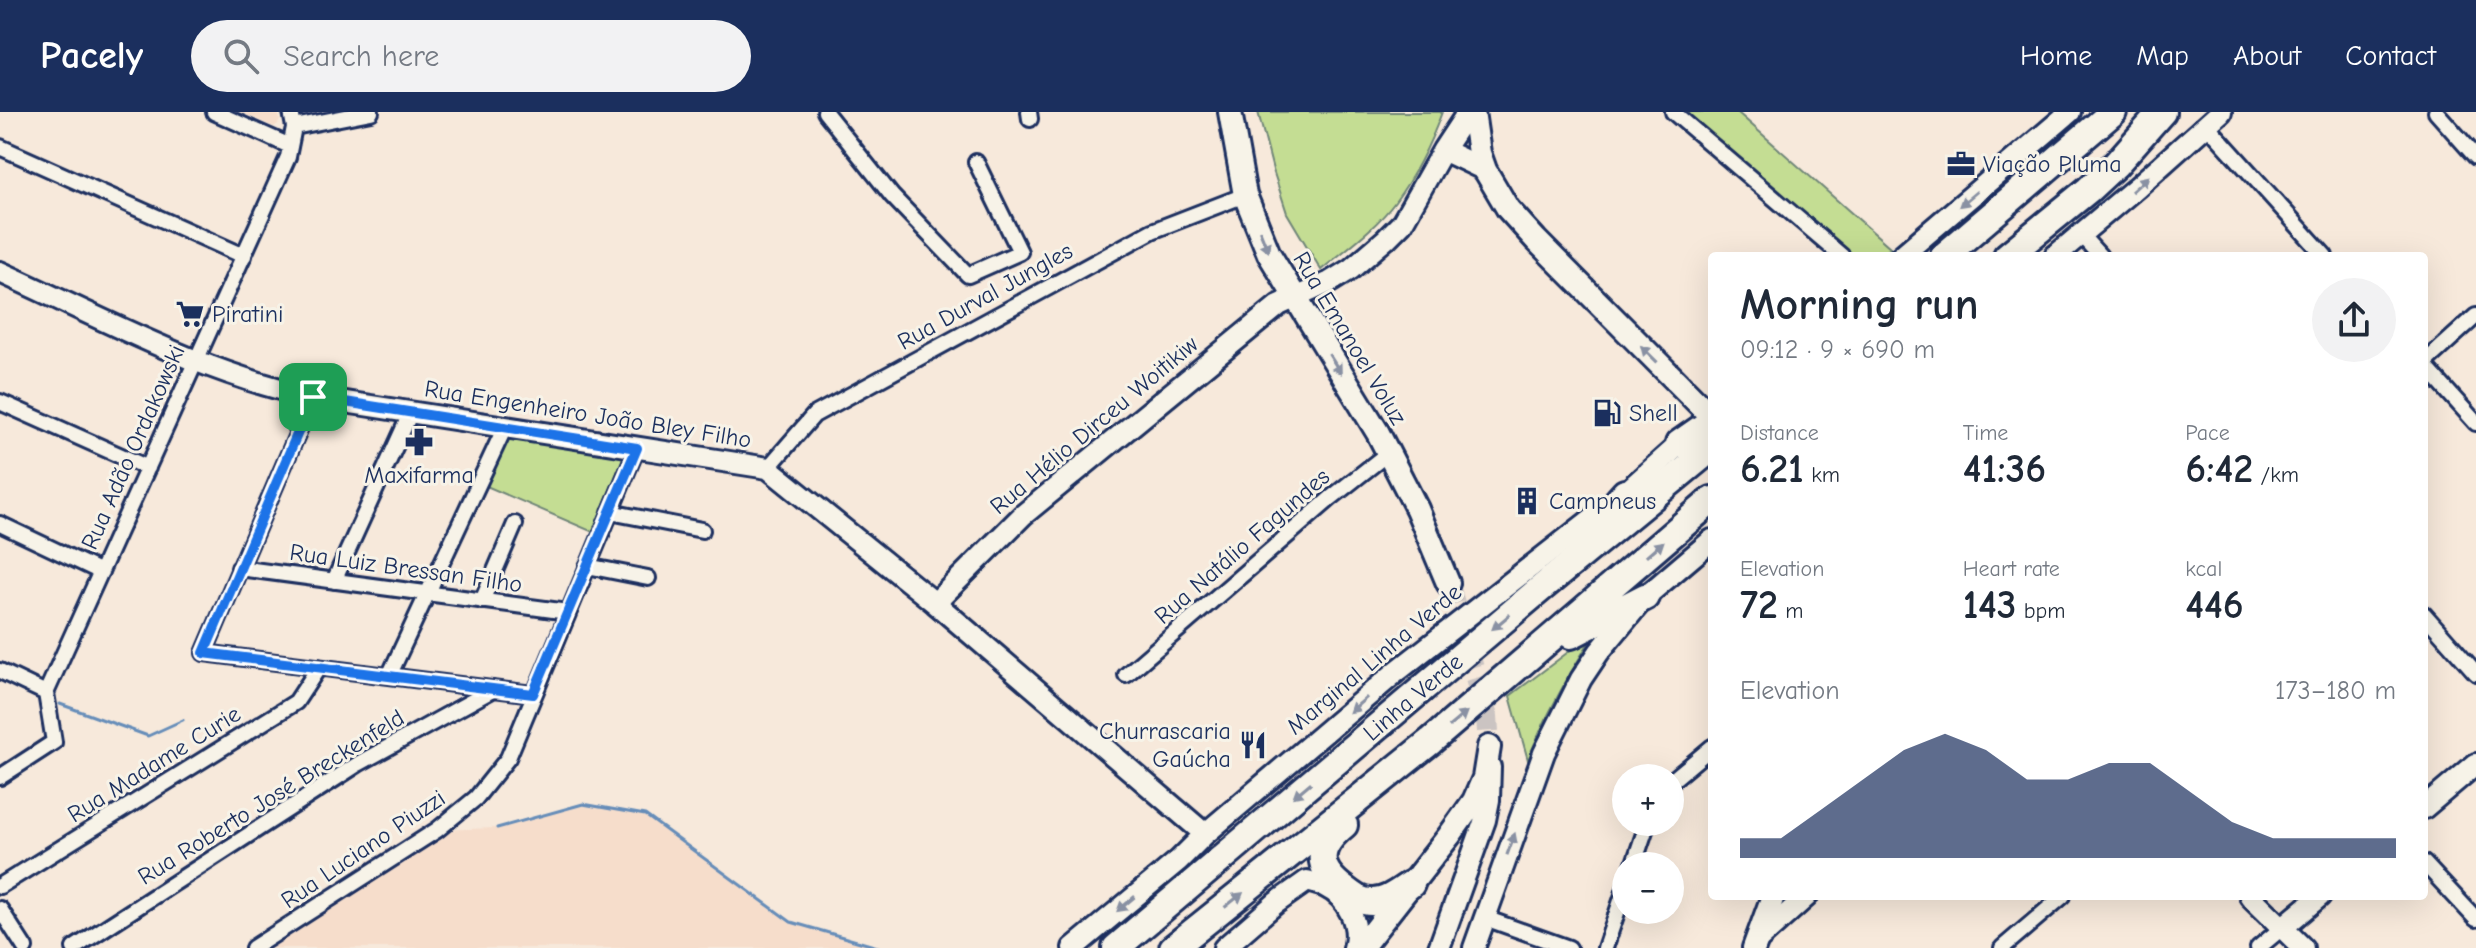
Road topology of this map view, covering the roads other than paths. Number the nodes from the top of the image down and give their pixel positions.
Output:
1 (214, 112) edge
2 (291, 112) edge
3 (371, 112) edge
4 (825, 112) edge
5 (1230, 112) edge
6 (1470, 112) edge
7 (1673, 112) edge
8 (2070, 112) edge
9 (2113, 112) edge
10 (2436, 112) edge
11 (2162, 114) edge
12 (2213, 118) edge
13 (294, 127) junction
14 (290, 146) junction
15 (0, 147) edge
16 (1443, 150) junction
17 (2476, 157) edge
18 (976, 162) dead end
19 (1485, 170) junction
20 (1245, 195) junction
21 (2044, 226) junction
22 (2081, 235) junction
23 (1837, 252) edge
24 (1906, 252) edge
25 (1949, 252) edge
26 (2012, 252) edge
27 (2024, 252) edge
28 (2060, 252) edge
29 (2096, 252) edge
30 (2322, 252) edge
31 (244, 256) junction
32 (0, 272) edge
33 (1294, 298) junction
34 (2476, 316) edge
35 (2428, 360) edge
36 (196, 361) junction
37 (2428, 369) edge
38 (313, 397) junction
39 (0, 402) edge
40 (411, 412) junction
41 (1708, 415) edge
42 (1708, 417) edge
43 (2476, 423) edge
44 (505, 427) junction
45 (1679, 444) joint
46 (637, 448) junction
47 (1708, 451) edge
48 (1388, 453) junction
49 (148, 468) junction
50 (768, 468) junction
51 (1625, 493) junction
52 (1708, 503) edge
53 (610, 512) junction
54 (0, 524) edge
55 (515, 524) dead end
56 (702, 530) dead end
57 (1708, 543) edge
58 (587, 566) junction
59 (239, 568) junction
60 (101, 572) junction
61 (648, 578) dead end
62 (334, 581) junction
63 (1448, 583) tunnel mouth
64 (1539, 590) junction
65 (428, 593) junction
66 (1645, 597) junction
67 (482, 601) junction
68 (935, 603) junction
69 (568, 612) junction
70 (2428, 619) edge
71 (1536, 653) junction
72 (319, 667) junction
73 (0, 670) edge
74 (2476, 673) edge
75 (1126, 675) dead end
76 (389, 676) junction
77 (494, 689) junction
78 (46, 693) junction
79 (533, 694) junction
80 (1431, 741) junction
81 (1489, 747) joint
82 (1708, 750) edge
83 (2476, 764) edge
84 (1684, 770) edge
85 (0, 777) edge
86 (2428, 805) edge
87 (1205, 834) junction
88 (2428, 867) edge
89 (1411, 884) junction
90 (0, 886) edge
91 (1772, 900) edge
92 (1803, 900) edge
93 (2058, 900) edge
94 (2254, 900) edge
95 (2315, 900) edge
96 (0, 909) edge
97 (1485, 918) junction
98 (2476, 919) edge
99 (1613, 924) edge
100 (2282, 928) junction
101 (1755, 944) edge
102 (25, 948) edge
103 (74, 948) edge
104 (253, 948) edge
105 (1073, 948) edge
106 (1116, 948) edge
107 (1173, 948) edge
108 (1224, 948) edge
109 (1354, 948) edge
110 (1361, 948) edge
111 (1439, 948) edge
112 (1474, 948) edge
113 (1569, 948) edge
114 (1605, 948) edge
115 (2002, 948) edge
116 (2258, 948) edge
117 (2303, 948) edge

1 - 14 street
2 - 13 street
3 - 13 street
4 - 18 street
5 - 20 main road, Rua Emanoel Voluz
6 - 16 main road, Rua Hélio Dirceu Woitikiw
6 - 19 main road
7 - 23 street
8 -> 24 main road
9 - 25 highway
10 - 17 street
11 - 21 highway
22 -> 12 main road
12 - 30 street
13 - 14 street, Rua Adão Ordakowski
14 - 31 street, Rua Adão Ordakowski
15 - 31 street
16 - 19 main road
16 - 33 main road, Rua Hélio Dirceu Woitikiw
41 -> 19 main road
20 -> 33 main road, Rua Emanoel Voluz
20 - 50 street, Rua Durval Jungles
21 - 26 highway
21 - 27 highway
22 - 28 main road
22 - 29 street
31 - 36 street, Rua Adão Ordakowski
32 - 36 main road, Rua Engenheiro João Bley Filho
33 -> 48 main road, Rua Emanoel Voluz
33 - 68 main road, Rua Hélio Dirceu Woitikiw
34 - 35 street
36 - 38 main road, Rua Engenheiro João Bley Filho
36 - 49 street, Rua Adão Ordakowski
37 - 43 street
38 - 40 main road, Rua Engenheiro João Bley Filho
38 - 59 street
39 - 49 street
40 - 44 main road, Rua Engenheiro João Bley Filho
40 - 62 street
42 - 45 highway
44 - 46 main road, Rua Engenheiro João Bley Filho
44 - 65 street
45 - 51 main road, Marginal Linha Verde
46 - 50 main road, Rua Engenheiro João Bley Filho
46 - 53 street, Rua Luciano Piuzzi
47 - 64 highway, Linha Verde
48 - 63 main road, Rua Emanoel Voluz
48 - 75 street, Rua Natálio Fagundes
49 - 60 street, Rua Adão Ordakowski
50 - 68 main road, Rua Engenheiro João Bley Filho
51 - 64 highway
51 -> 87 main road, Marginal Linha Verde
71 -> 52 highway, Linha Verde
53 - 56 street
53 - 58 street, Rua Luciano Piuzzi
54 - 60 street
55 - 67 street
57 - 66 main road
58 - 61 street
58 - 69 street, Rua Luciano Piuzzi
59 - 62 street, Rua Luiz Bressan Filho
59 - 72 street
60 - 78 street, Rua Adão Ordakowski
62 - 65 street, Rua Luiz Bressan Filho
64 -> 106 highway, Linha Verde
65 - 67 street, Rua Luiz Bressan Filho
65 - 76 street
66 - 71 highway
97 -> 66 main road
67 - 69 street, Rua Luiz Bressan Filho
68 - 87 main road, Rua Engenheiro João Bley Filho
69 - 79 street, Rua Luciano Piuzzi
70 - 74 street
80 -> 71 highway, Linha Verde
72 - 76 street
72 - 90 street, Rua Madame Curie
73 - 78 street
76 - 77 street
77 - 79 street
77 - 103 street, Rua Roberto José Breckenfeld
78 - 85 street
79 - 104 street, Rua Luciano Piuzzi
80 - 89 highway
107 -> 80 highway, Linha Verde
81 - 89 main road
81 - 111 main road
82 - 84 street
83 - 86 main road
87 -> 105 main road, Marginal Linha Verde
88 - 98 street
89 - 110 main road
91 - 101 main road
92 - 101 main road
93 - 115 street
94 - 100 main road
95 - 100 main road
96 - 102 street
97 - 112 main road
97 - 113 street
99 - 114 street
100 - 116 street
100 - 117 main road
108 - 109 main road

